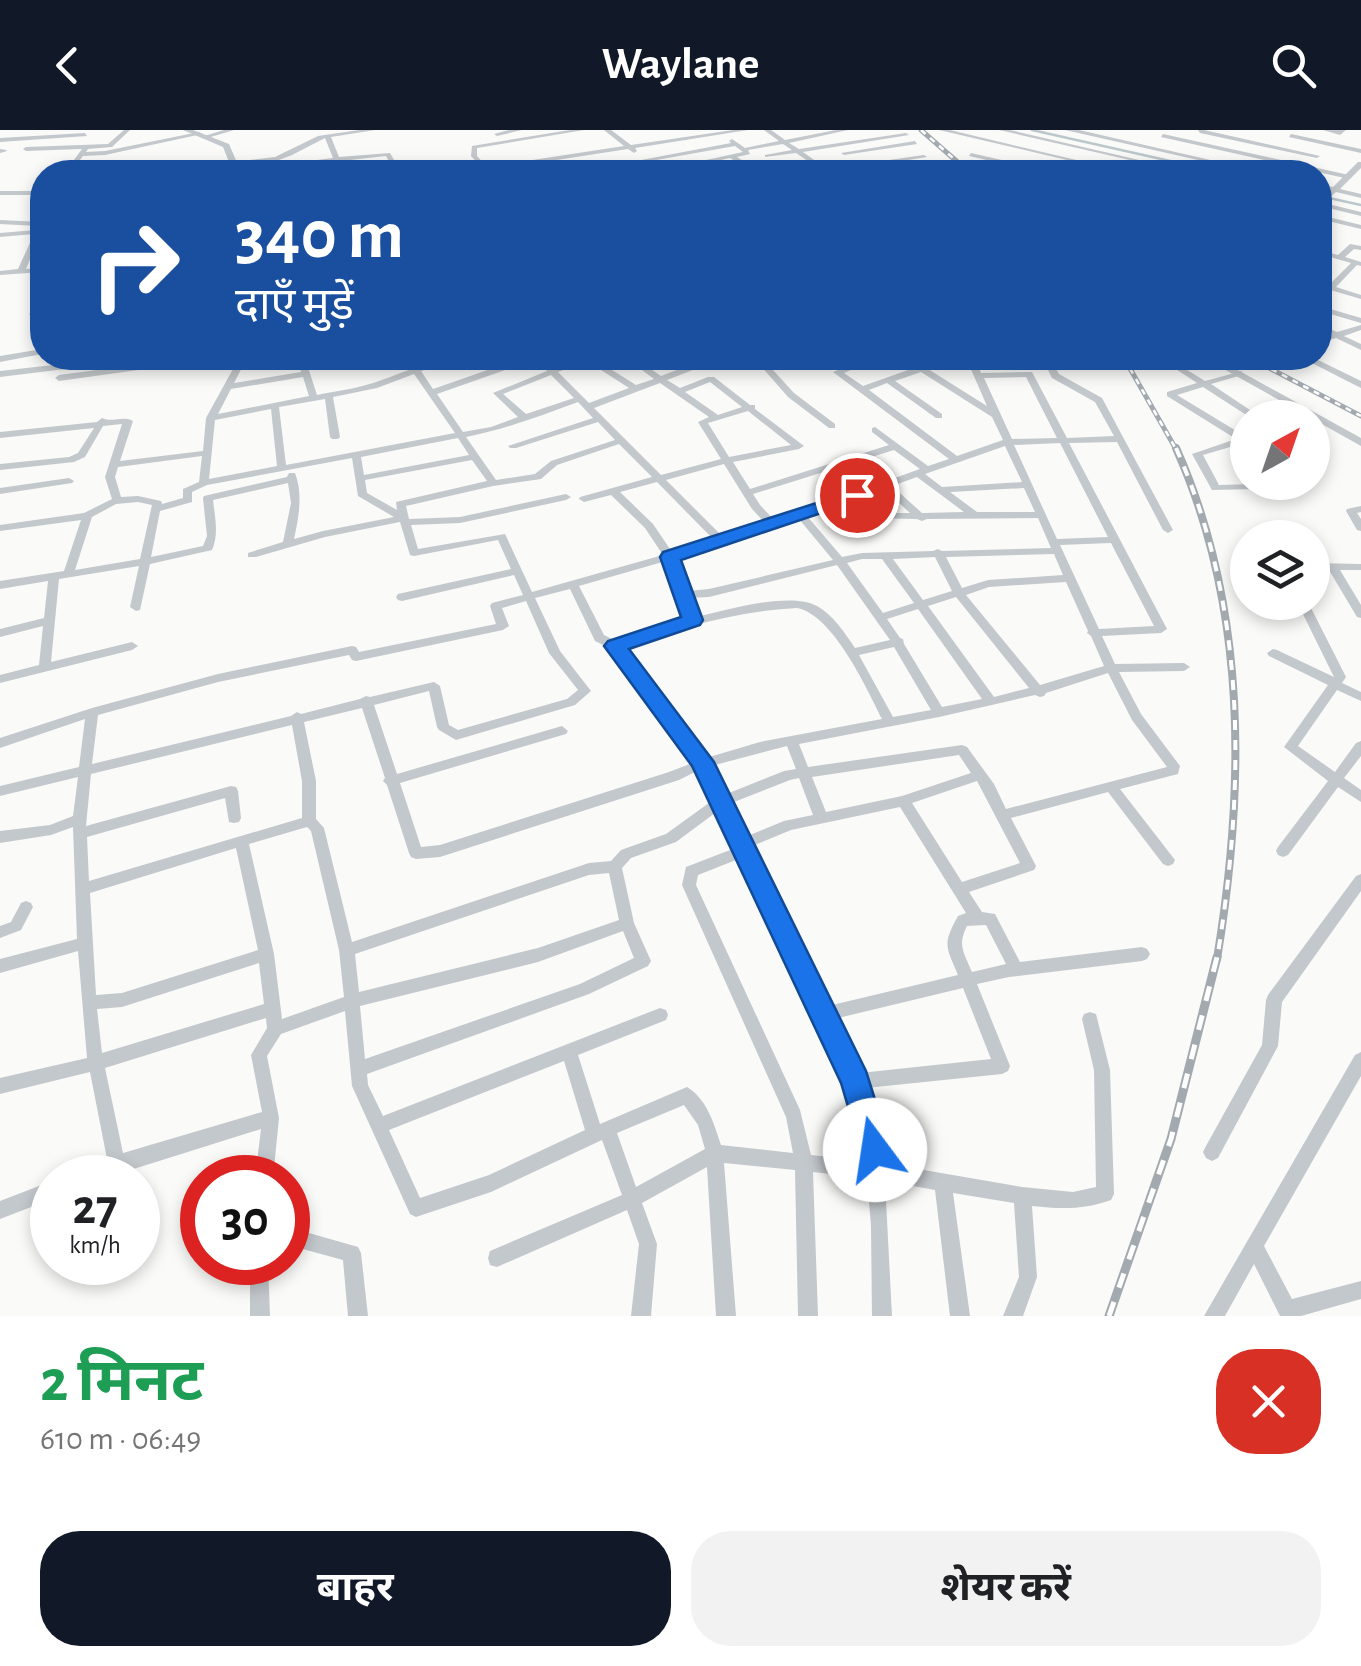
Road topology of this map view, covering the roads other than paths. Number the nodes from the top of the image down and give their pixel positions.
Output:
1 (127, 130) edge
2 (186, 130) edge
3 (231, 130) edge
4 (372, 130) edge
5 (516, 130) edge
6 (581, 130) edge
7 (607, 130) edge
8 (695, 130) edge
9 (746, 130) edge
10 (767, 130) edge
11 (845, 130) edge
12 (942, 130) edge
13 (1002, 130) edge
14 (1070, 130) edge
15 (1172, 130) edge
16 (1249, 130) edge
17 (1326, 130) edge
18 (1343, 130) edge
19 (734, 131) edge
20 (1200, 131) edge
21 (1100, 133) edge
22 (1295, 133) edge
23 (313, 134) edge
24 (497, 134) dead end
25 (724, 134) junction
26 (85, 135) dead end
27 (906, 135) dead end
28 (202, 136) junction
29 (327, 136) junction
30 (707, 136) junction
31 (1238, 139) junction
32 (0, 140) edge
33 (528, 140) junction
34 (678, 142) junction
35 (788, 142) junction
36 (916, 143) dead end
37 (736, 144) junction
38 (1330, 144) junction
39 (26, 148) dead end
40 (1084, 148) junction
41 (1279, 148) junction
42 (630, 149) junction
43 (746, 149) junction
44 (84, 150) junction
45 (1226, 150) junction
46 (799, 151) junction
47 (1361, 151) edge
48 (695, 152) junction
49 (971, 154) dead end
50 (767, 156) dead end
51 (1317, 156) junction
52 (732, 157) junction
53 (924, 157) dead end
54 (808, 158) junction
55 (337, 159) junction
56 (1064, 159) junction
57 (77, 160) edge
58 (231, 160) edge
59 (259, 160) edge
60 (328, 160) edge
61 (391, 160) edge
62 (477, 160) edge
63 (554, 160) edge
64 (648, 160) edge
65 (655, 160) edge
66 (708, 160) edge
67 (716, 160) edge
68 (737, 160) edge
69 (798, 160) edge
70 (810, 160) edge
71 (904, 160) edge
72 (995, 160) edge
73 (1069, 160) edge
74 (1164, 160) edge
75 (1172, 160) edge
76 (1214, 160) edge
77 (1270, 160) edge
78 (1313, 160) edge
79 (1361, 164) edge
80 (1332, 174) edge
81 (1349, 177) junction
82 (7, 181) dead end
83 (30, 186) edge
84 (0, 191) edge
85 (1332, 193) edge
86 (24, 194) junction
87 (30, 194) edge
88 (1361, 196) edge
89 (1332, 198) edge
90 (1332, 202) edge
91 (1361, 214) edge
92 (1332, 220) edge
93 (0, 222) edge
94 (30, 226) edge
95 (1361, 227) edge
96 (30, 229) edge
97 (0, 235) edge
98 (1361, 248) edge
99 (30, 252) edge
100 (1332, 256) edge
101 (1340, 258) junction
102 (1358, 263) edge
103 (30, 271) edge
104 (21, 272) junction
105 (0, 273) edge
106 (1332, 287) edge
107 (1332, 288) edge
108 (1361, 297) edge
109 (1332, 313) edge
110 (1361, 324) edge
111 (1332, 334) edge
112 (1336, 336) junction
113 (1332, 337) edge
114 (1361, 347) edge
115 (30, 354) edge
116 (0, 359) edge
117 (30, 368) edge
118 (61, 370) edge
119 (124, 370) edge
120 (237, 370) edge
121 (305, 370) edge
122 (416, 370) joint
123 (496, 370) edge
124 (509, 370) edge
125 (558, 370) edge
126 (606, 370) edge
127 (649, 370) edge
128 (684, 370) edge
129 (769, 370) edge
130 (842, 370) edge
131 (916, 370) edge
132 (921, 370) edge
133 (975, 370) edge
134 (1053, 370) edge
135 (1182, 370) edge
136 (1233, 370) edge
137 (1330, 370) edge
138 (553, 372) junction
139 (1239, 373) junction
140 (0, 374) edge
141 (306, 374) junction
142 (978, 376) junction
143 (662, 378) junction
144 (888, 380) junction
145 (524, 381) junction
146 (1206, 384) junction
147 (228, 386) junction
148 (1361, 386) edge
149 (634, 388) junction
150 (862, 390) junction
151 (680, 391) junction
152 (431, 393) junction
153 (330, 396) junction
154 (314, 398) junction
155 (1230, 400) edge
156 (1285, 400) edge
157 (583, 403) junction
158 (752, 407) junction
159 (276, 408) junction
160 (995, 415) junction
161 (939, 416) dead end
162 (211, 418) junction
163 (715, 418) junction
164 (526, 419) junction
165 (598, 419) junction
166 (102, 422) junction
167 (832, 426) dead end
168 (1330, 426) edge
169 (876, 430) dead end
170 (1230, 430) edge
171 (0, 434) edge
172 (459, 434) junction
173 (335, 438) dead end
174 (1118, 439) junction
175 (620, 441) junction
176 (1064, 441) junction
177 (1007, 442) junction
178 (1230, 444) edge
179 (1361, 444) edge
180 (513, 446) dead end
181 (896, 446) junction
182 (206, 453) junction
183 (356, 456) junction
184 (476, 456) junction
185 (727, 460) junction
186 (956, 460) junction
187 (114, 465) junction
188 (0, 468) edge
189 (289, 472) junction
190 (922, 472) junction
191 (362, 478) junction
192 (659, 480) junction
193 (204, 483) junction
194 (493, 483) junction
195 (885, 485) junction
196 (1026, 486) junction
197 (1230, 488) edge
198 (0, 490) edge
199 (939, 490) junction
200 (614, 492) junction
201 (747, 493) junction
202 (566, 497) dead end
203 (0, 499) edge
204 (584, 499) dead end
205 (117, 500) junction
206 (156, 509) junction
207 (1361, 509) edge
208 (800, 515) junction
209 (1039, 515) junction
210 (87, 516) junction
211 (872, 516) dead end
212 (490, 517) dead end
213 (977, 517) junction
214 (922, 518) junction
215 (404, 520) junction
216 (774, 524) junction
217 (0, 528) edge
218 (1361, 528) edge
219 (1168, 530) dead end
220 (501, 536) junction
221 (1116, 540) junction
222 (722, 542) junction
223 (288, 544) junction
224 (1054, 547) junction
225 (938, 552) junction
226 (252, 555) dead end
227 (886, 555) junction
228 (670, 557) junction
229 (840, 559) junction
230 (145, 562) junction
231 (1333, 566) joint
232 (1361, 567) edge
233 (518, 571) junction
234 (61, 576) junction
235 (1069, 578) junction
236 (0, 584) edge
237 (574, 586) junction
238 (958, 592) junction
239 (682, 595) junction
240 (402, 597) dead end
241 (530, 597) junction
242 (922, 604) junction
243 (136, 607) dead end
244 (1361, 614) edge
245 (881, 617) junction
246 (693, 620) junction
247 (1312, 620) edge
248 (49, 621) junction
249 (0, 633) edge
250 (1093, 633) junction
251 (899, 642) junction
252 (132, 646) dead end
253 (615, 646) junction
254 (852, 653) junction
255 (1273, 653) dead end
256 (45, 666) junction
257 (1184, 667) dead end
258 (1111, 668) junction
259 (0, 679) edge
260 (1337, 684) junction
261 (1040, 693) junction
262 (1361, 697) edge
263 (366, 700) junction
264 (991, 702) junction
265 (92, 712) junction
266 (938, 713) junction
267 (297, 717) junction
268 (890, 722) junction
269 (562, 731) dead end
270 (791, 740) junction
271 (0, 743) edge
272 (1361, 746) edge
273 (702, 762) junction
274 (85, 771) junction
275 (805, 773) junction
276 (980, 774) junction
277 (1336, 776) junction
278 (390, 781) junction
279 (1110, 786) junction
280 (0, 791) edge
281 (1361, 796) edge
282 (903, 801) junction
283 (720, 802) junction
284 (1002, 815) junction
285 (821, 817) junction
286 (234, 818) dead end
287 (310, 821) junction
288 (80, 826) junction
289 (0, 837) edge
290 (242, 842) junction
291 (740, 846) junction
292 (1283, 851) dead end
293 (1168, 860) dead end
294 (615, 867) junction
295 (1361, 880) edge
296 (82, 889) junction
297 (960, 889) junction
298 (26, 907) dead end
299 (976, 916) junction
300 (627, 923) junction
301 (0, 932) edge
302 (85, 943) junction
303 (347, 950) junction
304 (266, 954) junction
305 (1142, 954) dead end
306 (0, 966) edge
307 (1016, 970) junction
308 (966, 979) junction
309 (353, 1001) junction
310 (90, 1003) junction
311 (272, 1009) junction
312 (823, 1014) junction
313 (660, 1015) dead end
314 (1090, 1020) dead end
315 (275, 1029) junction
316 (570, 1052) junction
317 (1361, 1060) edge
318 (96, 1063) junction
319 (358, 1070) junction
320 (856, 1081) junction
321 (1356, 1082) edge
322 (0, 1086) edge
323 (270, 1118) junction
324 (379, 1126) junction
325 (601, 1132) junction
326 (1212, 1152) dead end
327 (715, 1153) junction
328 (116, 1155) edge
329 (148, 1155) edge
330 (266, 1155) edge
331 (804, 1165) junction
332 (879, 1171) junction
333 (943, 1184) junction
334 (1022, 1196) junction
335 (30, 1198) edge
336 (632, 1199) junction
337 (0, 1210) edge
338 (310, 1242) edge
339 (1254, 1246) junction
340 (497, 1258) dead end
341 (259, 1285) edge
342 (1361, 1290) edge
343 (1289, 1313) edge
344 (260, 1316) edge
345 (358, 1316) edge
346 (641, 1316) edge
347 (726, 1316) edge
348 (808, 1316) edge
349 (882, 1316) edge
350 (960, 1316) edge
351 (1013, 1316) edge
352 (1214, 1316) edge

1 - 44 street
2 - 28 street
3 - 28 street
4 - 29 street
5 - 24 street
5 - 33 street
6 - 33 street
7 - 42 street
8 - 30 street
9 - 19 street
10 - 35 street
11 - 35 street
12 - 56 street
13 - 40 street
14 - 21 street
15 - 45 street
16 - 31 street
17 - 18 street
19 - 25 street
20 - 31 street
21 - 75 street
22 - 38 street
22 - 41 street
23 - 29 street
23 - 59 street
25 - 30 street
25 - 37 street
26 - 32 street
27 - 46 street
28 - 44 street
28 - 58 street
29 - 55 street
30 - 34 street
31 - 41 street
31 - 45 street
33 - 62 street
34 - 42 street
34 - 48 street
35 - 43 street
35 - 46 street
36 - 54 street
37 - 43 street
37 - 48 street
38 - 47 street
38 - 51 street
39 - 44 street
40 - 56 street
40 - 74 street
41 - 51 street
42 - 63 street
42 - 64 street
43 - 52 street
44 - 57 street
45 - 76 street
45 - 77 street
46 - 50 street
46 - 54 street
48 - 65 street
48 - 66 street
49 - 72 street
51 - 78 street
52 - 67 street
52 - 68 street
53 - 71 street
54 - 69 street
54 - 70 street
55 - 60 street
55 - 61 street
56 - 73 street
79 - 81 street
80 - 81 street
81 - 85 street
82 - 84 street
83 - 86 street
84 - 86 street
86 - 87 street
88 - 89 street
90 - 91 street
92 - 95 street
93 - 94 street
96 - 97 street
98 - 101 street
99 - 104 street
100 - 101 street
101 - 102 street
102 - 106 street
103 - 104 street
104 - 105 street
107 - 108 street
109 - 110 street
110 - 112 street
111 - 112 street
112 - 113 street
112 - 114 street
115 - 116 street
117 - 140 street
118 - 119 street
120 - 147 street
121 - 141 street
122 - 152 street
122 - 153 street
123 - 152 street
124 - 145 street
125 - 138 street
126 - 149 street
127 - 143 street
128 - 143 street
129 - 167 street
130 - 150 street
131 - 144 street
132 - 160 street
133 - 142 street
134 - 174 street
135 - 146 street
136 - 139 street
137 - 148 street
138 - 145 street
138 - 157 street
139 - 146 street
139 - 156 street
141 - 147 street
141 - 154 street
142 - 160 street
142 - 176 street
143 - 149 street
143 - 151 street
144 - 150 street
144 - 161 street
145 - 164 street
146 - 155 street
146 - 170 street
147 - 162 street
149 - 157 street
150 - 186 street
151 - 158 street
151 - 163 street
152 - 172 street
153 - 154 street
153 - 173 street
154 - 159 street
157 - 164 street
157 - 165 street
158 - 163 street
158 - 185 street
159 - 162 street
159 - 189 street
160 - 177 street
162 - 182 street
163 - 185 street
164 - 172 street
165 - 175 street
165 - 180 street
166 - 171 street
166 - 187 street
166 - 188 street
168 - 179 street
169 - 181 street
172 - 183 street
172 - 184 street
174 - 176 street
174 - 219 street
175 - 192 street
175 - 194 street
176 - 177 street
176 - 221 street
177 - 186 street
177 - 196 street
178 - 197 street
181 - 190 street
181 - 201 street
182 - 187 street
182 - 193 street
183 - 189 street
183 - 191 street
184 - 191 street
184 - 194 street
185 - 192 street
185 - 201 street
186 - 190 street
187 - 205 street
189 - 193 street
189 - 223 street
189 - 230 street
190 - 195 street
190 - 199 street
191 - 215 street
192 - 200 street
192 - 222 street
193 - 206 street
194 - 215 street
195 - 208 street
195 - 214 street
196 - 199 street
196 - 209 street
198 - 203 street
199 - 213 street
200 - 204 street
200 - 228 street
201 - 216 street
202 - 215 street
205 - 206 street
205 - 210 street
206 - 230 street
207 - 218 street
208 - 216 street
208 - 229 street
209 - 213 street
209 - 224 street
210 - 217 street
210 - 234 street
211 - 214 street
212 - 220 street
213 - 214 street
215 - 220 street
215 - 223 street
216 - 222 street
220 - 233 street
221 - 224 street
221 - 250 street
222 - 228 street
223 - 226 street
224 - 225 street
224 - 235 street
225 - 227 street
225 - 238 street
227 - 229 street
227 - 242 street
228 - 237 street
228 - 239 street
229 - 239 street
229 - 245 street
230 - 234 street
230 - 243 street
231 - 232 street
231 - 244 street
233 - 240 street
233 - 241 street
234 - 236 street
234 - 248 street
235 - 238 street
235 - 250 street
237 - 241 street
237 - 253 street
238 - 242 street
238 - 261 street
239 - 246 street
241 - 263 street
241 - 265 street
242 - 245 street
242 - 264 street
245 - 251 street
246 - 253 street
246 - 254 street
247 - 260 street
248 - 249 street
248 - 256 street
250 - 258 street
251 - 254 street
251 - 266 street
252 - 256 street
253 - 273 street
254 - 268 street
255 - 260 street
256 - 259 street
257 - 258 street
258 - 261 street
258 - 279 street
260 - 262 street
260 - 277 street
261 - 264 street
263 - 267 street
263 - 278 street
264 - 266 street
265 - 271 street
265 - 274 street
266 - 268 street
267 - 274 street
267 - 287 street
268 - 270 street
269 - 278 street
270 - 273 street
270 - 275 street
272 - 277 street
273 - 278 street
273 - 283 street
274 - 280 street
274 - 288 street
275 - 276 street
275 - 283 street
275 - 285 street
276 - 282 street
276 - 284 street
277 - 281 street
277 - 292 street
279 - 284 street
279 - 293 street
282 - 285 street
282 - 297 street
283 - 291 street
283 - 294 street
284 - 297 street
285 - 291 street
286 - 288 street
287 - 290 street
287 - 303 street
288 - 289 street
288 - 296 street
290 - 296 street
290 - 304 street
291 - 312 street
291 - 331 street
294 - 300 street
294 - 303 street
295 - 326 street
296 - 302 street
297 - 299 street
298 - 301 street
299 - 307 street
299 - 308 street
300 - 309 street
300 - 319 street
302 - 306 street
302 - 310 street
303 - 309 street
304 - 310 street
304 - 311 street
305 - 307 street
307 - 308 street
308 - 312 street
308 - 320 street
309 - 315 street
309 - 319 street
310 - 318 street
311 - 315 street
311 - 318 street
312 - 320 street
313 - 316 street
314 - 334 street
315 - 323 street
316 - 324 street
316 - 325 street
317 - 321 street
318 - 322 street
318 - 328 street
319 - 324 street
320 - 332 street
321 - 339 street
323 - 329 street
323 - 330 street
324 - 325 street
325 - 327 street
325 - 336 street
327 - 331 street
327 - 336 street
327 - 347 street
331 - 332 street
331 - 348 street
332 - 333 street
332 - 349 street
333 - 334 street
333 - 350 street
334 - 351 street
335 - 337 street
336 - 340 street
336 - 346 street
338 - 345 street
339 - 343 street
339 - 352 street
341 - 344 street
342 - 343 street

